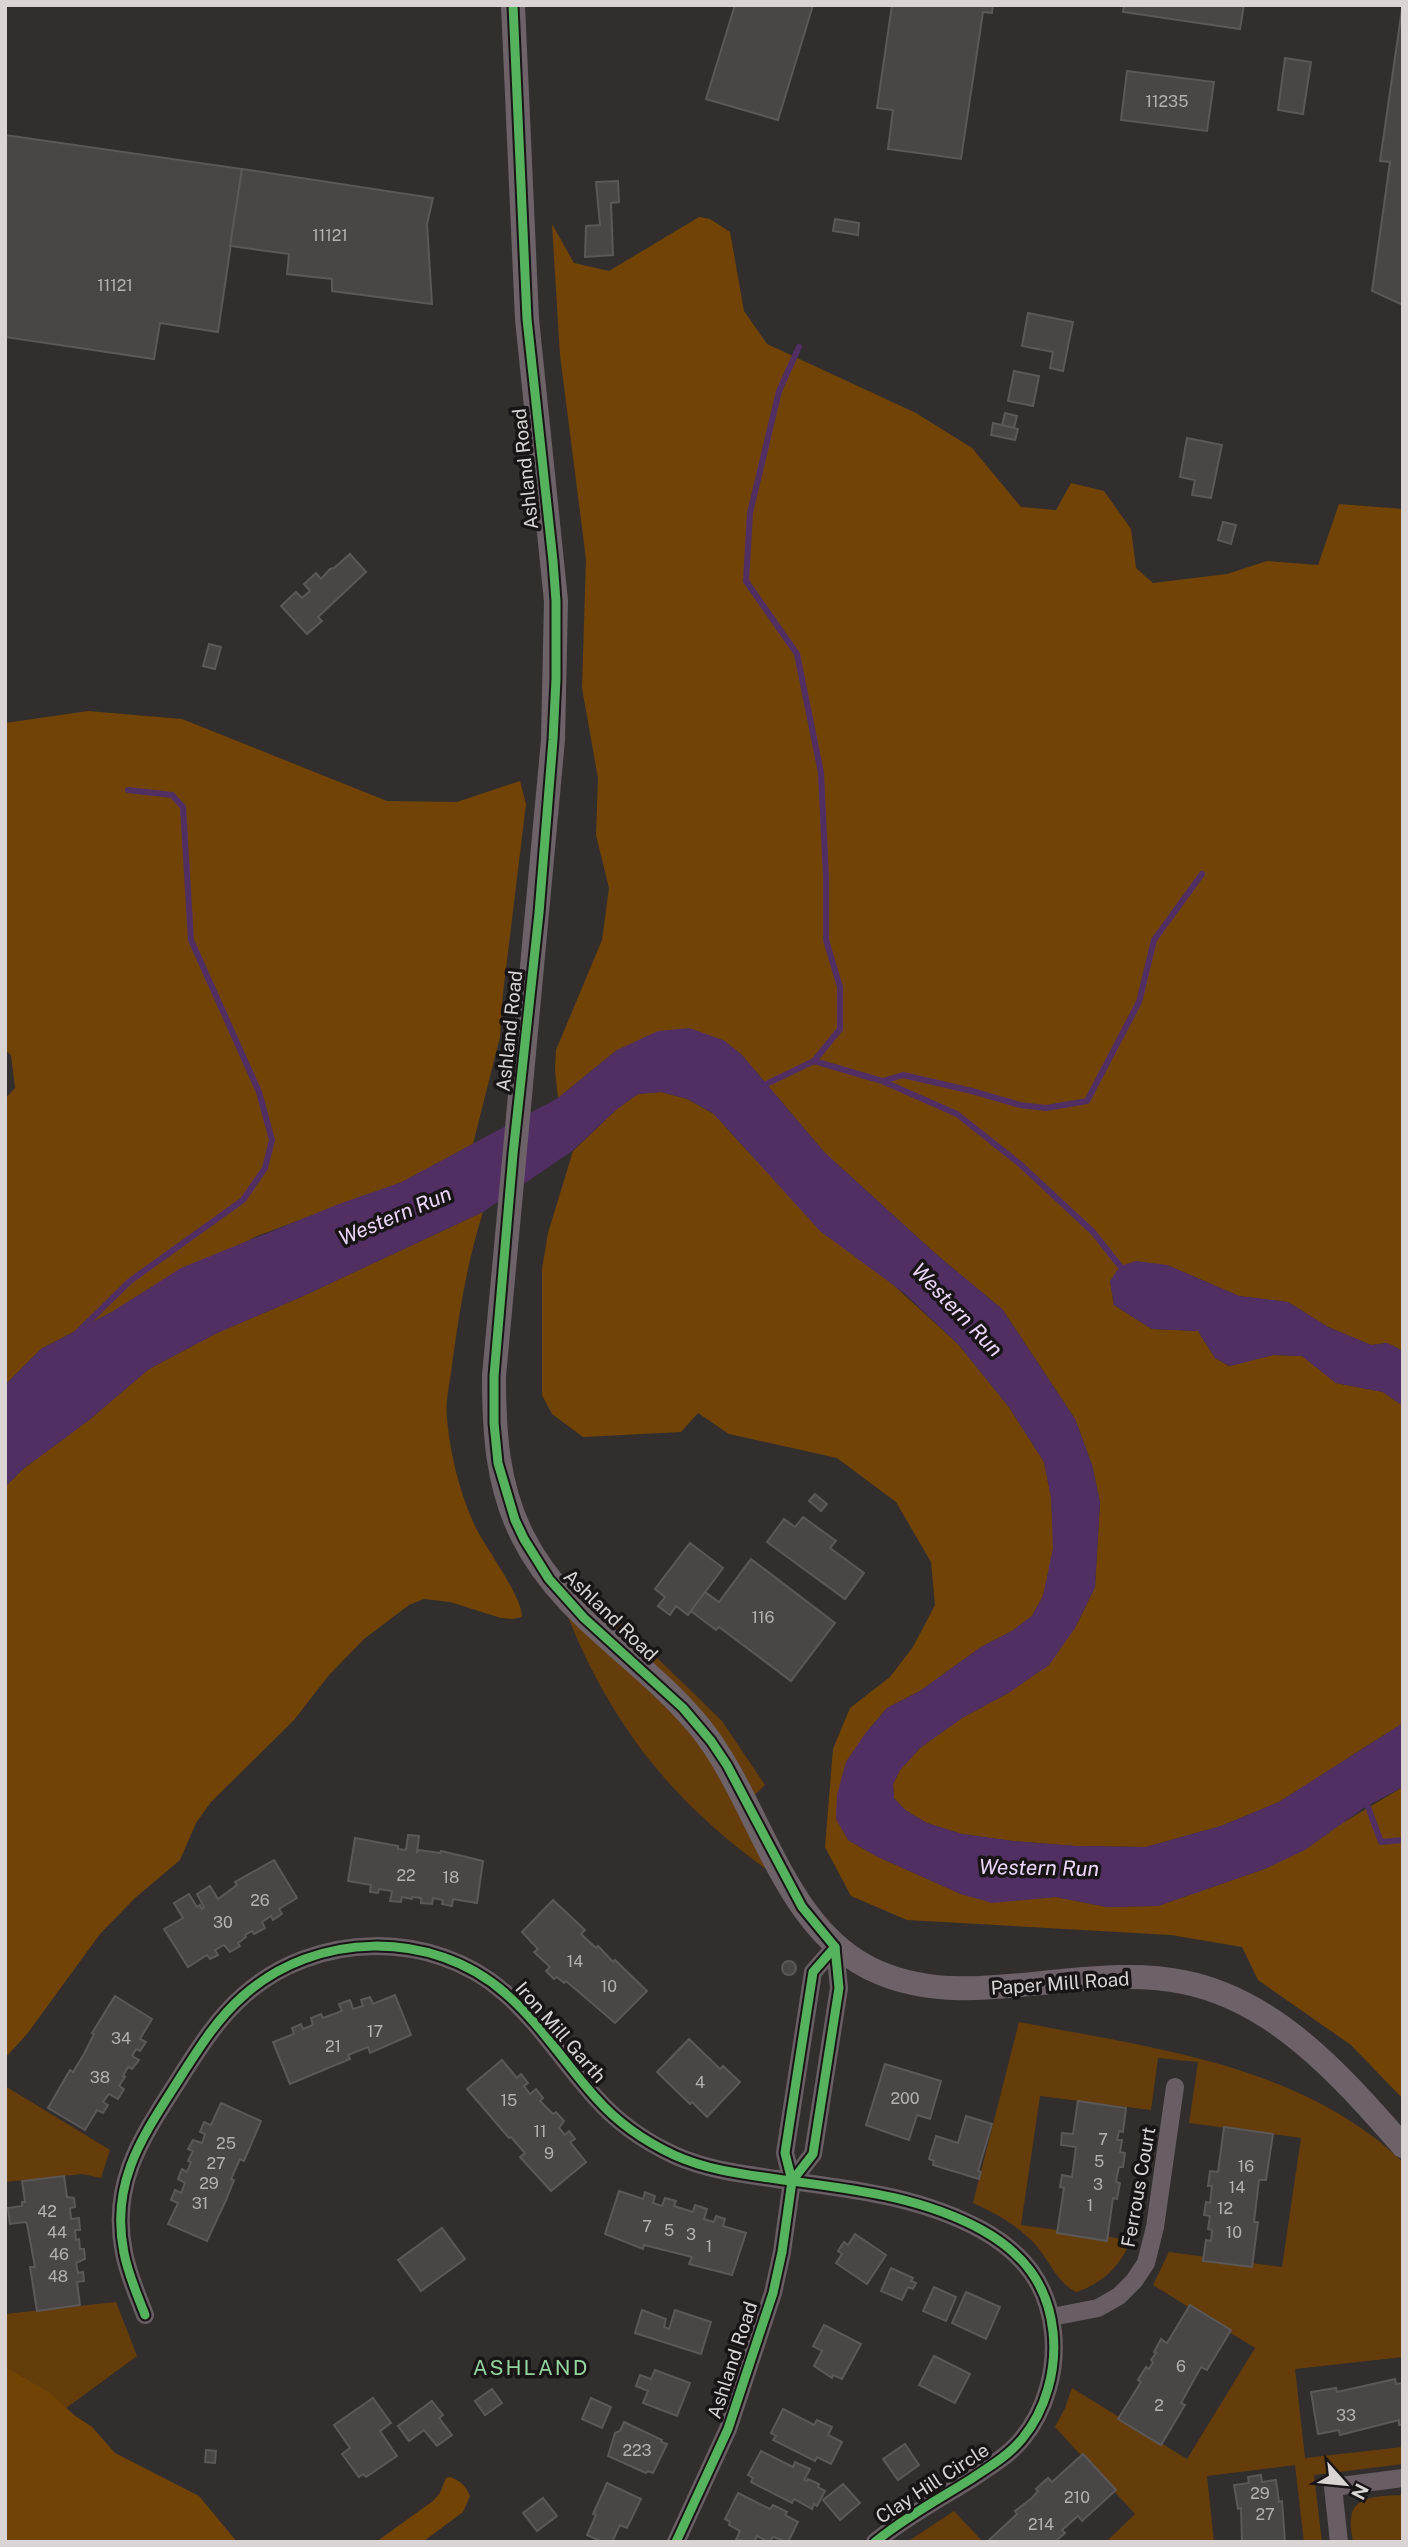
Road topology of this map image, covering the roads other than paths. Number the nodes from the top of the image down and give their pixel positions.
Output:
1 (513, 5) edge
2 (835, 1947) junction
3 (1175, 2087) dead end
4 (1403, 2146) edge
5 (792, 2181) junction
6 (145, 2315) dead end
7 (1052, 2318) junction
8 (1403, 2478) edge
9 (676, 2542) edge
10 (875, 2542) edge
11 (1339, 2542) edge

1 - 2 main road, Ashland Road
2 - 4 main road, Paper Mill Road
2 - 5 street, Ashland Road
2 - 5 street, Ashland Road
3 - 7 street, Ferrous Court
5 - 6 street, Iron Mill Garth
5 - 7 street, Clay Hill Circle
5 - 9 street, Ashland Road
7 - 10 street, Clay Hill Circle
8 - 11 street

